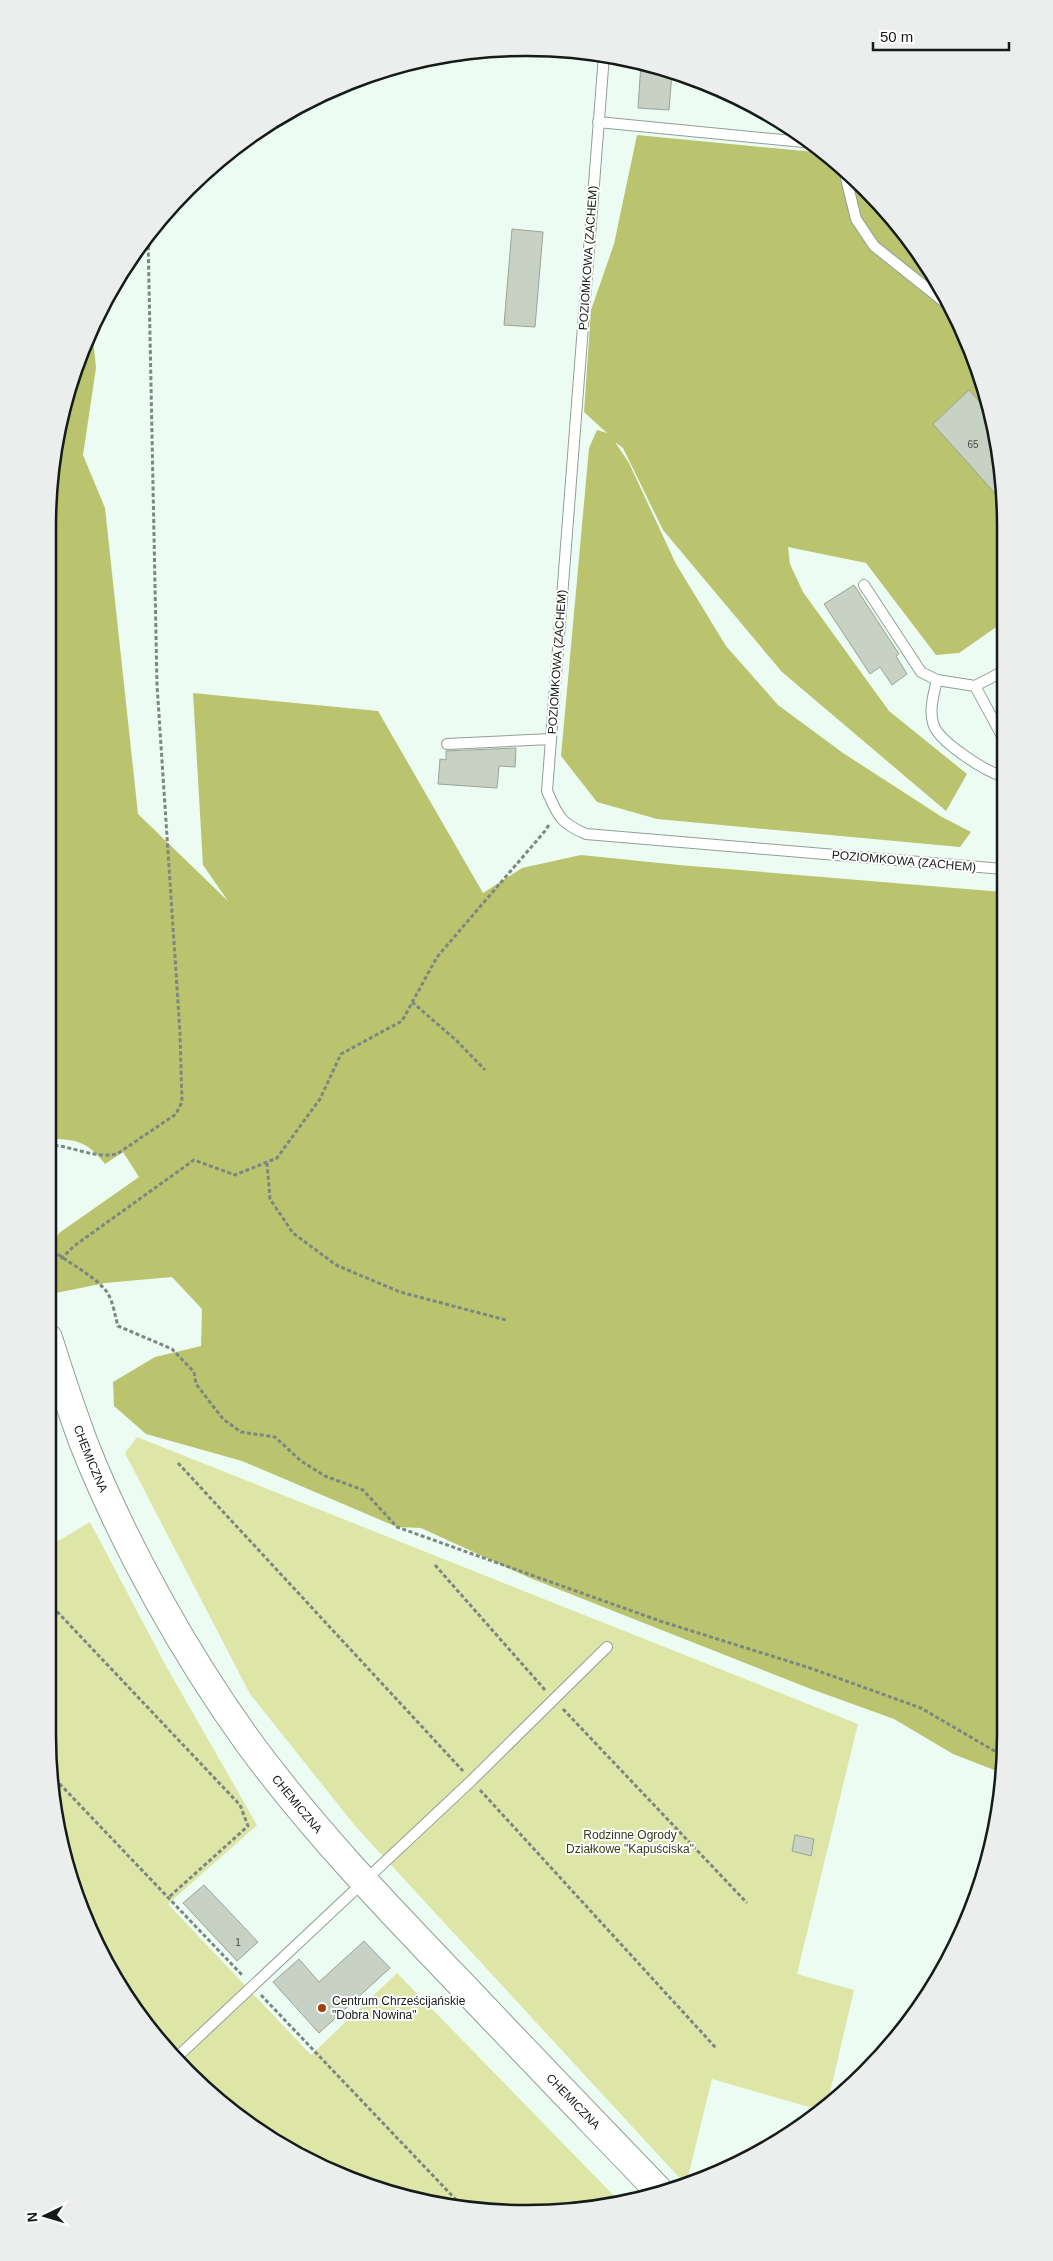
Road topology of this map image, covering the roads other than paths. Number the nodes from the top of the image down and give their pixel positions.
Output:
1 (603, 63) edge
2 (598, 122) junction
3 (796, 141) edge
4 (847, 183) edge
5 (936, 295) edge
6 (864, 585) dead end
7 (997, 675) edge
8 (937, 680) junction
9 (975, 686) junction
10 (997, 727) edge
11 (551, 739) junction
12 (447, 744) dead end
13 (997, 774) edge
14 (997, 868) edge
15 (56, 1362) edge
16 (607, 1647) dead end
17 (364, 1882) junction
18 (181, 2053) edge
19 (654, 2187) edge

1 - 2 lane, POZIOMKOWA (ZACHEM)
2 - 3 lane
2 - 11 lane, POZIOMKOWA (ZACHEM)
4 - 5 lane
6 - 8 lane
7 - 9 lane
8 - 9 lane
8 - 13 lane
9 - 10 lane
11 - 12 lane
11 - 14 lane, POZIOMKOWA (ZACHEM)
15 - 17 street, CHEMICZNA
16 - 17 lane
17 - 18 lane
17 - 19 street, CHEMICZNA

